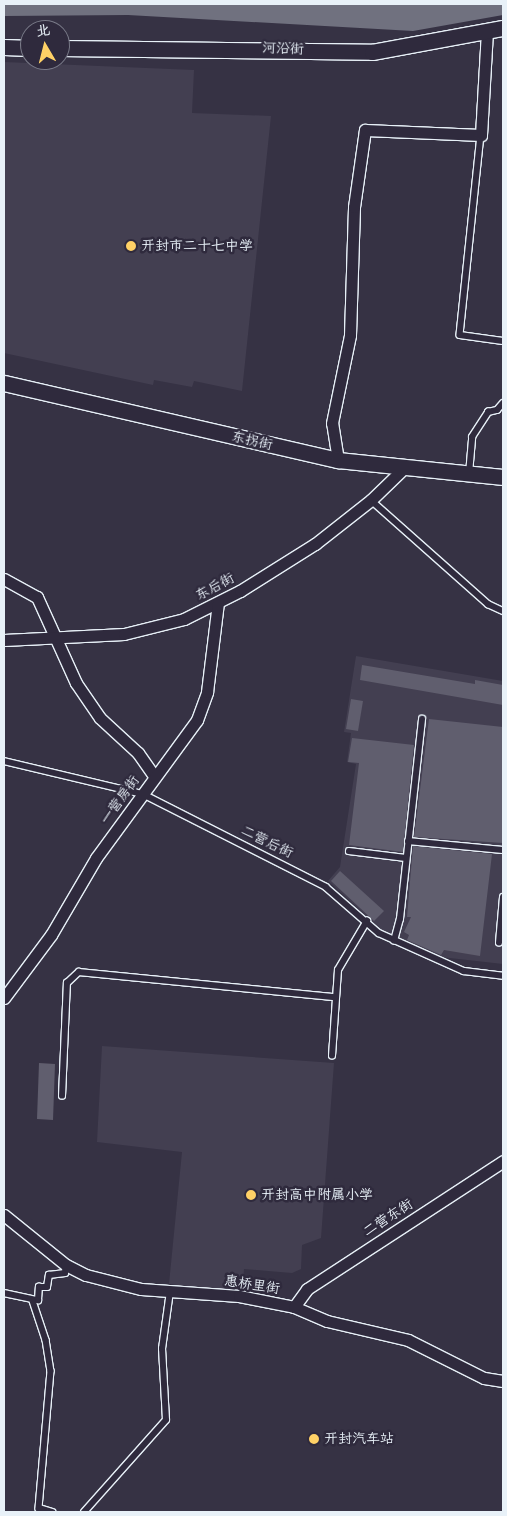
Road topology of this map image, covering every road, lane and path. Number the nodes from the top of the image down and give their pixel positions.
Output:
1 (503, 28) edge
2 (487, 30) junction
3 (4, 47) edge
4 (20, 48) edge
5 (70, 48) edge
6 (480, 135) junction
7 (503, 341) edge
8 (4, 383) edge
9 (503, 404) edge
10 (338, 460) junction
11 (403, 468) junction
12 (469, 474) junction
13 (503, 477) edge
14 (371, 500) junction
15 (4, 579) edge
16 (218, 603) junction
17 (503, 611) edge
18 (56, 639) junction
19 (4, 640) edge
20 (422, 719) dead end
21 (5, 761) edge
22 (4, 768) edge
23 (155, 777) junction
24 (143, 794) junction
25 (408, 841) junction
26 (503, 850) edge
27 (349, 851) dead end
28 (406, 858) junction
29 (503, 897) edge
30 (367, 921) junction
31 (394, 941) junction
32 (500, 943) dead end
33 (503, 976) edge
34 (4, 998) edge
35 (335, 998) junction
36 (332, 1056) dead end
37 (62, 1096) dead end
38 (503, 1161) edge
39 (4, 1216) edge
40 (66, 1265) junction
41 (170, 1291) junction
42 (4, 1293) edge
43 (33, 1301) junction
44 (294, 1307) junction
45 (503, 1381) edge
46 (52, 1512) edge
47 (84, 1512) edge

1 - 2 street, 河沿街
2 - 5 street, 河沿街
2 - 6 street
3 - 4 street
6 - 7 lane
6 - 10 street
8 - 10 street, 东拐街
9 - 12 lane
10 - 11 street, 东拐街
11 - 12 street, 东拐街
11 - 14 street, 东后街
12 - 13 street, 东拐街
14 - 16 street, 东后街
14 - 17 lane
15 - 18 street
16 - 18 street, 东后街
16 - 23 street, 一营房街
18 - 19 street, 东后街
18 - 23 street
20 - 25 lane
21 - 22 lane
21 - 24 lane, 二营后街
23 - 24 street, 一营房街
24 - 30 lane, 二营后街
24 - 34 street, 一营房街
25 - 26 lane
25 - 28 lane
27 - 28 lane
28 - 31 lane
29 - 32 lane
30 - 31 lane, 二营后街
30 - 35 lane
31 - 33 lane, 二营后街
35 - 36 lane
35 - 37 lane
38 - 44 street, 二营东街
39 - 40 street, 惠桥里街
40 - 41 street, 惠桥里街
40 - 43 lane
41 - 44 street, 惠桥里街
41 - 47 lane
42 - 43 lane
43 - 46 lane
44 - 45 street, 惠桥里街

